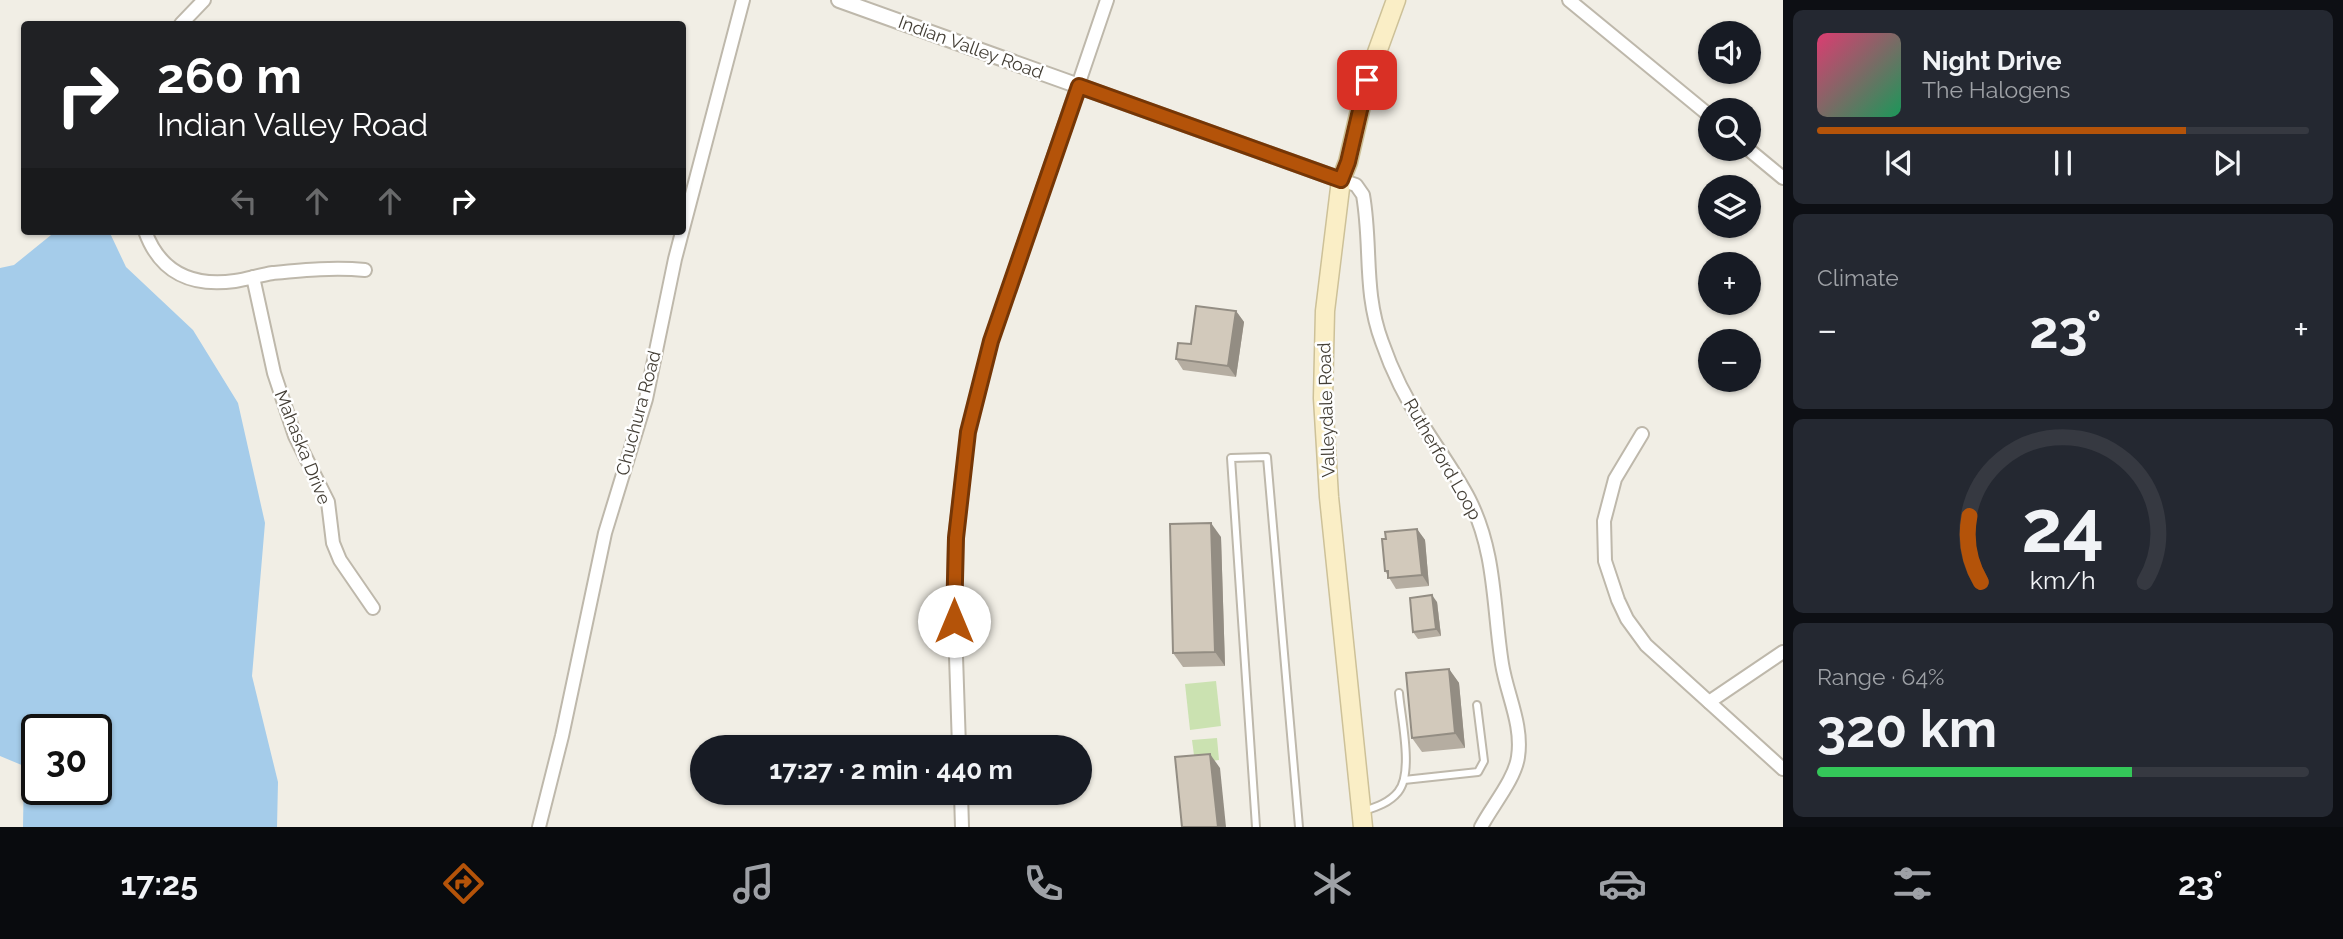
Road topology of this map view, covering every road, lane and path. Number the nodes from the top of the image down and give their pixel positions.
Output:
1 (204, 0) edge
2 (743, 0) edge
3 (839, 0) edge
4 (1107, 0) edge
5 (1396, 0) edge
6 (1569, 0) edge
7 (184, 21) edge
8 (1079, 86) junction
9 (1698, 106) edge
10 (1761, 160) edge
11 (1783, 178) edge
12 (1341, 180) junction
13 (686, 217) edge
14 (147, 235) edge
15 (681, 235) edge
16 (365, 270) dead end
17 (253, 277) junction
18 (1642, 434) dead end
19 (373, 608) dead end
20 (1783, 652) edge
21 (1399, 693) dead end
22 (1709, 702) junction
23 (1477, 705) dead end
24 (959, 735) edge
25 (1783, 769) edge
26 (1404, 780) junction
27 (961, 805) edge
28 (1363, 820) edge
29 (539, 827) edge
30 (962, 827) edge
31 (1256, 827) edge
32 (1299, 827) edge
33 (1481, 827) edge

1 - 7 street
2 - 13 street, Chuchura Road
3 - 8 street, Indian Valley Road
4 - 8 street
5 - 12 main road, Valleydale Road
6 - 9 street
8 - 12 street, Indian Valley Road
8 - 24 street
10 - 11 street
12 - 28 main road, Valleydale Road
12 - 33 street, Rutherford Loop
14 - 17 street
15 - 29 street, Chuchura Road
16 - 17 street
17 - 19 street, Mahaska Drive
18 - 22 street
20 - 22 street
21 - 26 lane
22 - 25 street
23 - 26 lane
26 - 28 lane
27 - 30 street
31 - 32 lane

